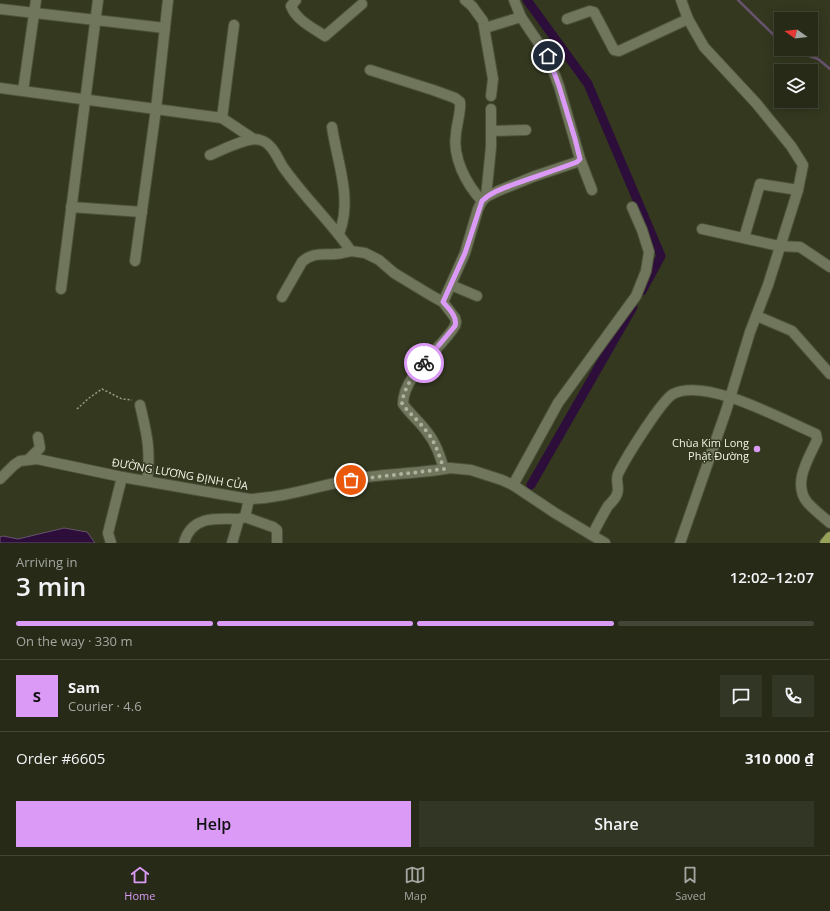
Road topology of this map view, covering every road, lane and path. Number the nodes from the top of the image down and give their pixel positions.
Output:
1 (36, 0) edge
2 (98, 0) edge
3 (168, 0) edge
4 (296, 0) edge
5 (465, 0) edge
6 (514, 0) edge
7 (681, 0) edge
8 (362, 4) dead end
9 (0, 9) edge
10 (34, 13) junction
11 (521, 17) junction
12 (567, 19) dead end
13 (688, 19) junction
14 (95, 20) junction
15 (234, 25) dead end
16 (165, 28) junction
17 (485, 28) junction
18 (370, 70) dead end
19 (0, 88) edge
20 (23, 91) junction
21 (491, 96) dead end
22 (85, 100) junction
23 (156, 109) junction
24 (491, 110) dead end
25 (222, 118) junction
26 (332, 127) dead end
27 (491, 130) junction
28 (526, 130) dead end
29 (252, 138) junction
30 (210, 155) dead end
31 (580, 159) junction
32 (592, 190) dead end
33 (798, 190) junction
34 (484, 199) junction
35 (71, 207) junction
36 (632, 207) dead end
37 (142, 212) junction
38 (702, 230) dead end
39 (339, 234) junction
40 (744, 238) junction
41 (779, 246) junction
42 (351, 251) junction
43 (136, 261) dead end
44 (830, 267) edge
45 (451, 285) junction
46 (60, 289) dead end
47 (477, 296) dead end
48 (282, 297) dead end
49 (443, 302) junction
50 (756, 316) junction
51 (830, 374) edge
52 (731, 396) junction
53 (140, 406) joint
54 (77, 409) dead end
55 (38, 437) dead end
56 (29, 459) junction
57 (444, 469) junction
58 (122, 476) junction
59 (0, 479) edge
60 (147, 480) junction
61 (513, 485) junction
62 (249, 499) junction
63 (242, 518) junction
64 (830, 523) edge
65 (592, 535) junction
66 (830, 537) edge
67 (111, 543) edge
68 (184, 543) edge
69 (232, 543) edge
70 (277, 543) edge
71 (605, 543) edge
72 (680, 543) edge
73 (825, 543) edge

1 - 10 street
2 - 14 street
3 - 16 street
4 - 8 street
5 - 17 street
6 - 11 street
7 - 13 street
9 - 10 street
10 - 14 street
10 - 20 street
11 - 17 street
11 - 31 street
12 - 13 street
13 - 33 street
14 - 16 street
14 - 22 street
15 - 25 street
16 - 23 street
17 - 21 street
18 - 34 street
19 - 20 street
20 - 22 street
22 - 23 street
22 - 35 street
23 - 25 street
23 - 37 street
24 - 27 street
25 - 29 street
26 - 39 street
27 - 28 street
27 - 34 street
29 - 30 street
29 - 39 street
31 - 32 street
31 - 34 street
33 - 40 street
33 - 41 street
34 - 45 street
35 - 37 street
35 - 46 street
36 - 61 street
37 - 43 street
38 - 40 street
39 - 42 street
40 - 41 street
41 - 44 street
41 - 50 street
42 - 48 street
42 - 49 street
45 - 47 street
45 - 49 street
49 - 57 street
50 - 51 street
50 - 52 street
52 - 64 street
52 - 65 street
52 - 72 street
53 - 54 path
53 - 60 street
55 - 56 street
56 - 58 street, ĐƯỜNG LƯƠNG ĐỊNH CỦA
56 - 59 street
57 - 61 street, ĐƯỜNG LƯƠNG ĐỊNH CỦA
57 - 62 street, ĐƯỜNG LƯƠNG ĐỊNH CỦA
58 - 60 street, ĐƯỜNG LƯƠNG ĐỊNH CỦA
58 - 67 street
60 - 62 street, ĐƯỜNG LƯƠNG ĐỊNH CỦA
61 - 65 street, ĐƯỜNG LƯƠNG ĐỊNH CỦA
62 - 63 street
63 - 68 street
63 - 69 street
63 - 70 street
65 - 71 street, ĐƯỜNG LƯƠNG ĐỊNH CỦA
66 - 73 main road

